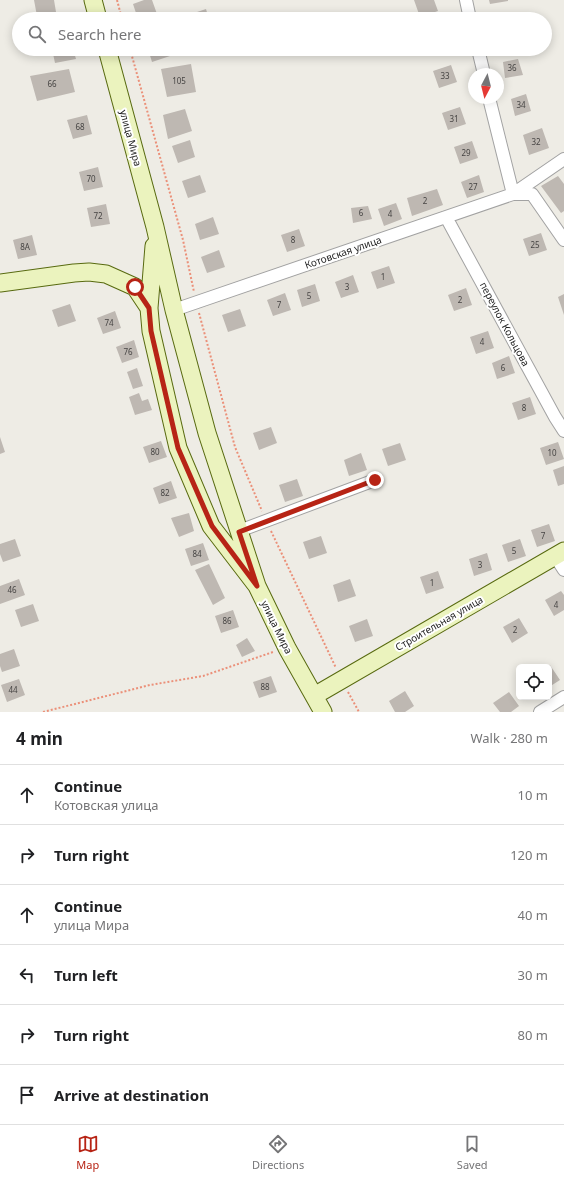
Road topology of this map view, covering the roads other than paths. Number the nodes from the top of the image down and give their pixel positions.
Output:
1 (93, 0) edge
2 (466, 0) edge
3 (96, 12) edge
4 (469, 12) edge
5 (109, 56) edge
6 (480, 56) edge
7 (483, 68) edge
8 (490, 104) edge
9 (564, 159) edge
10 (513, 194) junction
11 (446, 217) junction
12 (155, 227) junction
13 (564, 240) edge
14 (0, 283) edge
15 (149, 308) junction
16 (174, 310) junction
17 (564, 431) edge
18 (375, 480) dead end
19 (239, 532) junction
20 (559, 554) edge
21 (564, 570) edge
22 (257, 586) junction
23 (314, 696) junction
24 (564, 697) edge
25 (322, 712) edge
26 (540, 712) edge

1 - 3 main road
2 - 4 street
5 - 12 main road, улица Мира
6 - 7 street
8 - 10 street
9 - 10 street
10 - 11 street, Котовская улица
10 - 13 street
11 - 16 street, Котовская улица
11 - 17 street, переулок Кольцова
12 - 15 main road, улица Мира
12 - 16 main road, улица Мира
14 - 15 main road
15 - 22 main road, улица Мира
16 - 19 main road, улица Мира
18 - 19 street
19 - 22 main road, улица Мира
20 - 21 street
20 - 23 main road, Строительная улица
22 - 23 main road, улица Мира
23 - 25 main road, улица Мира
24 - 26 street

